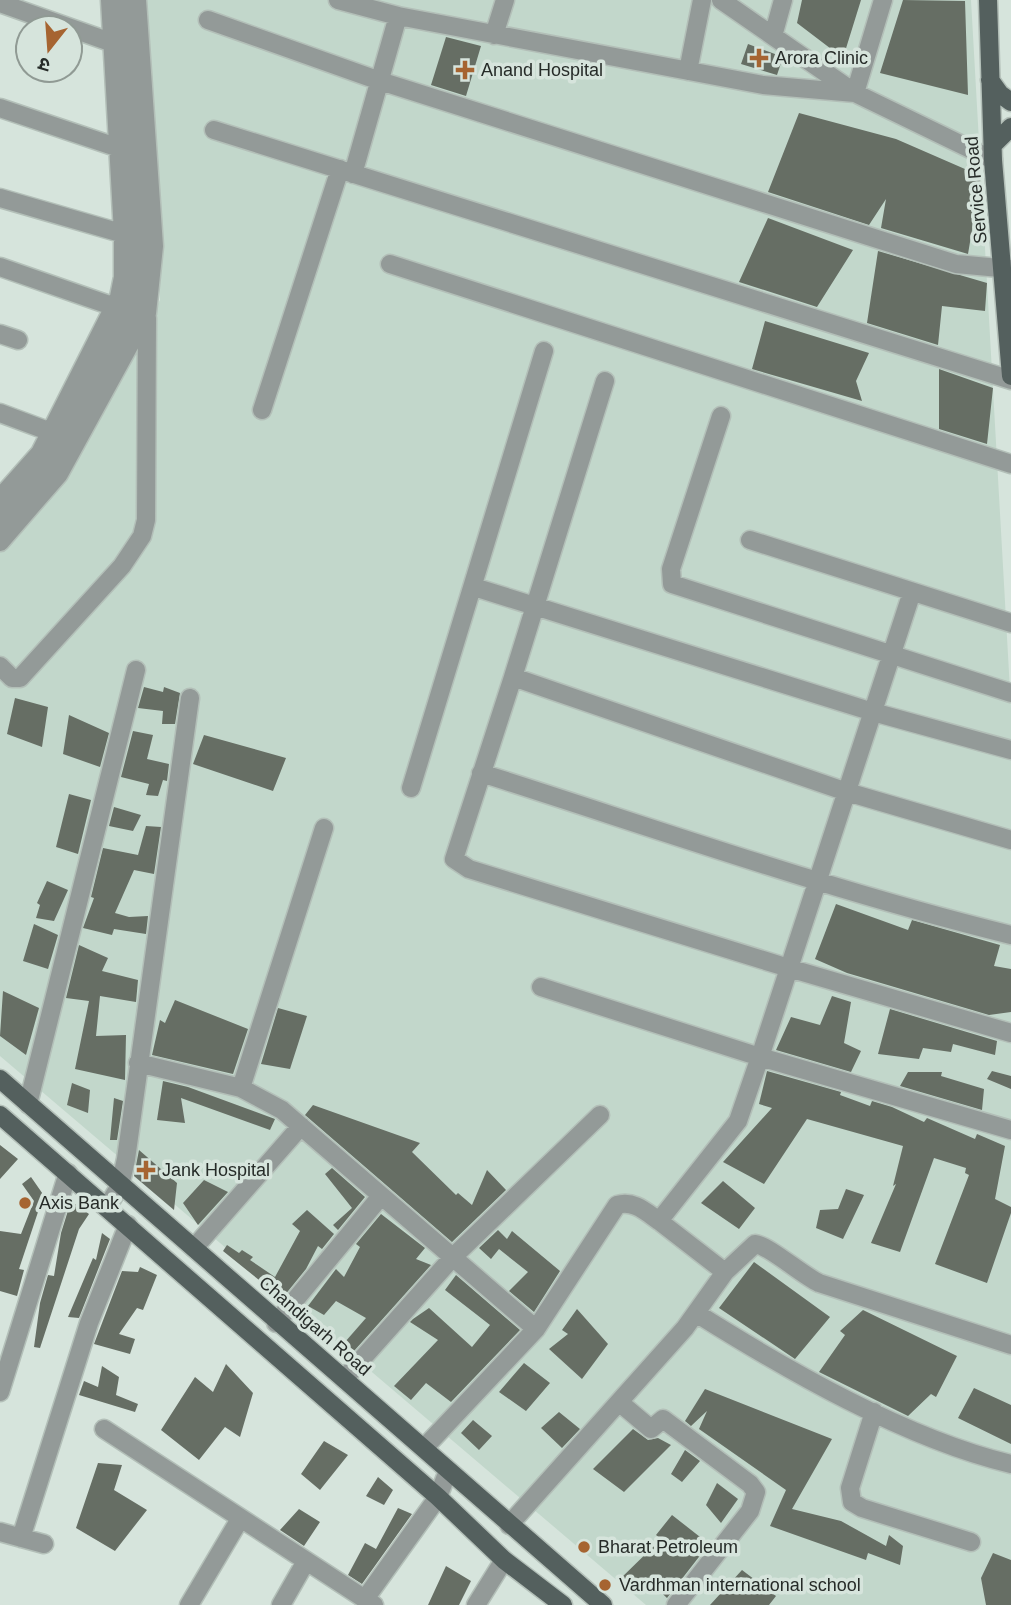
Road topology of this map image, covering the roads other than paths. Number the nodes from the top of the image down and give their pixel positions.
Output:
1 (110, 0) edge
2 (123, 0) edge
3 (137, 0) edge
4 (338, 0) edge
5 (505, 0) edge
6 (702, 0) edge
7 (720, 0) edge
8 (783, 0) edge
9 (883, 0) edge
10 (988, 0) edge
11 (0, 3) edge
12 (38, 8) edge
13 (398, 16) junction
14 (208, 20) dead end
15 (495, 35) junction
16 (773, 36) junction
17 (120, 43) junction
18 (688, 71) junction
19 (380, 80) junction
20 (990, 80) junction
21 (855, 93) junction
22 (1011, 102) edge
23 (0, 108) edge
24 (1011, 127) edge
25 (214, 130) dead end
26 (119, 148) junction
27 (993, 152) junction
28 (346, 172) junction
29 (0, 198) edge
30 (130, 235) junction
31 (390, 264) dead end
32 (0, 267) edge
33 (1007, 269) edge
34 (133, 304) junction
35 (0, 334) edge
36 (18, 340) dead end
37 (544, 351) dead end
38 (1011, 378) edge
39 (605, 381) dead end
40 (262, 410) dead end
41 (0, 413) edge
42 (721, 416) dead end
43 (57, 434) junction
44 (1011, 464) edge
45 (0, 498) edge
46 (0, 519) edge
47 (750, 540) dead end
48 (0, 542) edge
49 (474, 587) junction
50 (912, 592) junction
51 (534, 605) junction
52 (1011, 623) edge
53 (891, 656) junction
54 (0, 666) edge
55 (136, 670) dead end
56 (513, 677) junction
57 (1011, 693) edge
58 (190, 698) dead end
59 (873, 712) junction
60 (1011, 750) edge
61 (481, 773) junction
62 (411, 788) dead end
63 (847, 792) junction
64 (324, 828) dead end
65 (1011, 841) edge
66 (820, 882) junction
67 (1011, 936) edge
68 (792, 969) junction
69 (541, 987) dead end
70 (1011, 1032) edge
71 (760, 1057) junction
72 (138, 1063) junction
73 (0, 1079) edge
74 (241, 1088) junction
75 (28, 1104) junction
76 (0, 1115) edge
77 (600, 1115) dead end
78 (301, 1126) junction
79 (1011, 1130) edge
80 (68, 1172) junction
81 (120, 1185) junction
82 (381, 1196) junction
83 (107, 1207) junction
84 (659, 1221) junction
85 (128, 1225) junction
86 (194, 1248) junction
87 (453, 1257) junction
88 (725, 1272) junction
89 (696, 1313) junction
90 (276, 1323) junction
91 (536, 1329) junction
92 (1011, 1346) edge
93 (344, 1379) junction
94 (0, 1392) edge
95 (619, 1402) junction
96 (874, 1412) junction
97 (104, 1429) dead end
98 (424, 1448) junction
99 (1011, 1464) edge
100 (448, 1471) junction
101 (439, 1497) junction
102 (240, 1520) junction
103 (509, 1525) junction
104 (0, 1532) edge
105 (21, 1538) junction
106 (971, 1542) dead end
107 (44, 1544) dead end
108 (504, 1560) junction
109 (305, 1563) junction
110 (369, 1602) edge
111 (189, 1605) edge
112 (281, 1605) edge
113 (476, 1605) edge
114 (564, 1605) edge
115 (603, 1605) edge
116 (676, 1605) edge

1 - 17 street
2 - 17 street
3 - 34 street
4 - 13 street
5 - 15 street
6 - 18 street
7 - 16 street
8 - 16 street
9 - 21 street
10 - 20 main road, Service Road
11 - 12 street
12 - 17 street
13 - 15 street
13 - 19 street
14 - 19 street
15 - 18 street
16 - 21 street
17 - 26 street
17 - 30 street
18 - 21 street
19 - 28 street
19 - 33 street
20 - 22 main road
20 - 27 main road, Service Road
21 - 27 street
23 - 26 street
24 - 27 main road
25 - 28 street
26 - 30 street
27 - 33 main road, Service Road
28 - 38 street
28 - 40 street
29 - 30 street
30 - 34 street
31 - 44 street
32 - 34 street
33 - 38 main road, Service Road
34 - 43 street
34 - 48 street
34 - 54 street
35 - 36 street
37 - 49 street
39 - 51 street
41 - 43 street
42 - 53 street
43 - 45 street
43 - 46 street
47 - 50 street
49 - 51 street
49 - 62 street
50 - 52 street
50 - 53 street
51 - 56 street
51 - 59 street
53 - 57 street
53 - 59 street
55 - 75 street
56 - 61 street
56 - 63 street
58 - 72 street
59 - 60 street
59 - 63 street
61 - 66 street
61 - 68 street
63 - 65 street
63 - 66 street
64 - 74 street
66 - 67 street
66 - 68 street
68 - 70 street
68 - 71 street
69 - 71 street
71 - 79 street
71 - 84 street
72 - 74 street
72 - 81 street
73 - 75 main road, Chandigarh Road
74 - 78 street
75 - 81 main road, Chandigarh Road
76 - 80 main road
77 - 87 street
78 - 82 street
78 - 86 street
80 - 83 main road
80 - 94 street
81 - 83 street
81 - 86 main road, Chandigarh Road
82 - 87 street
82 - 90 street
83 - 85 main road
84 - 88 street
84 - 91 street
85 - 101 main road
85 - 105 street
86 - 90 main road, Chandigarh Road
87 - 91 street
87 - 93 street
88 - 89 street
88 - 92 street
89 - 95 street
89 - 96 street
90 - 93 main road, Chandigarh Road
91 - 98 street
93 - 98 main road, Chandigarh Road
95 - 103 street
95 - 116 street
96 - 99 street
96 - 106 street
97 - 102 street
98 - 100 main road, Chandigarh Road
100 - 101 street
100 - 103 main road, Chandigarh Road
101 - 108 main road
101 - 110 street
102 - 109 street
102 - 111 street
103 - 115 main road, Chandigarh Road
104 - 105 street
105 - 107 street
108 - 113 street
108 - 114 main road
109 - 110 street
109 - 112 street

